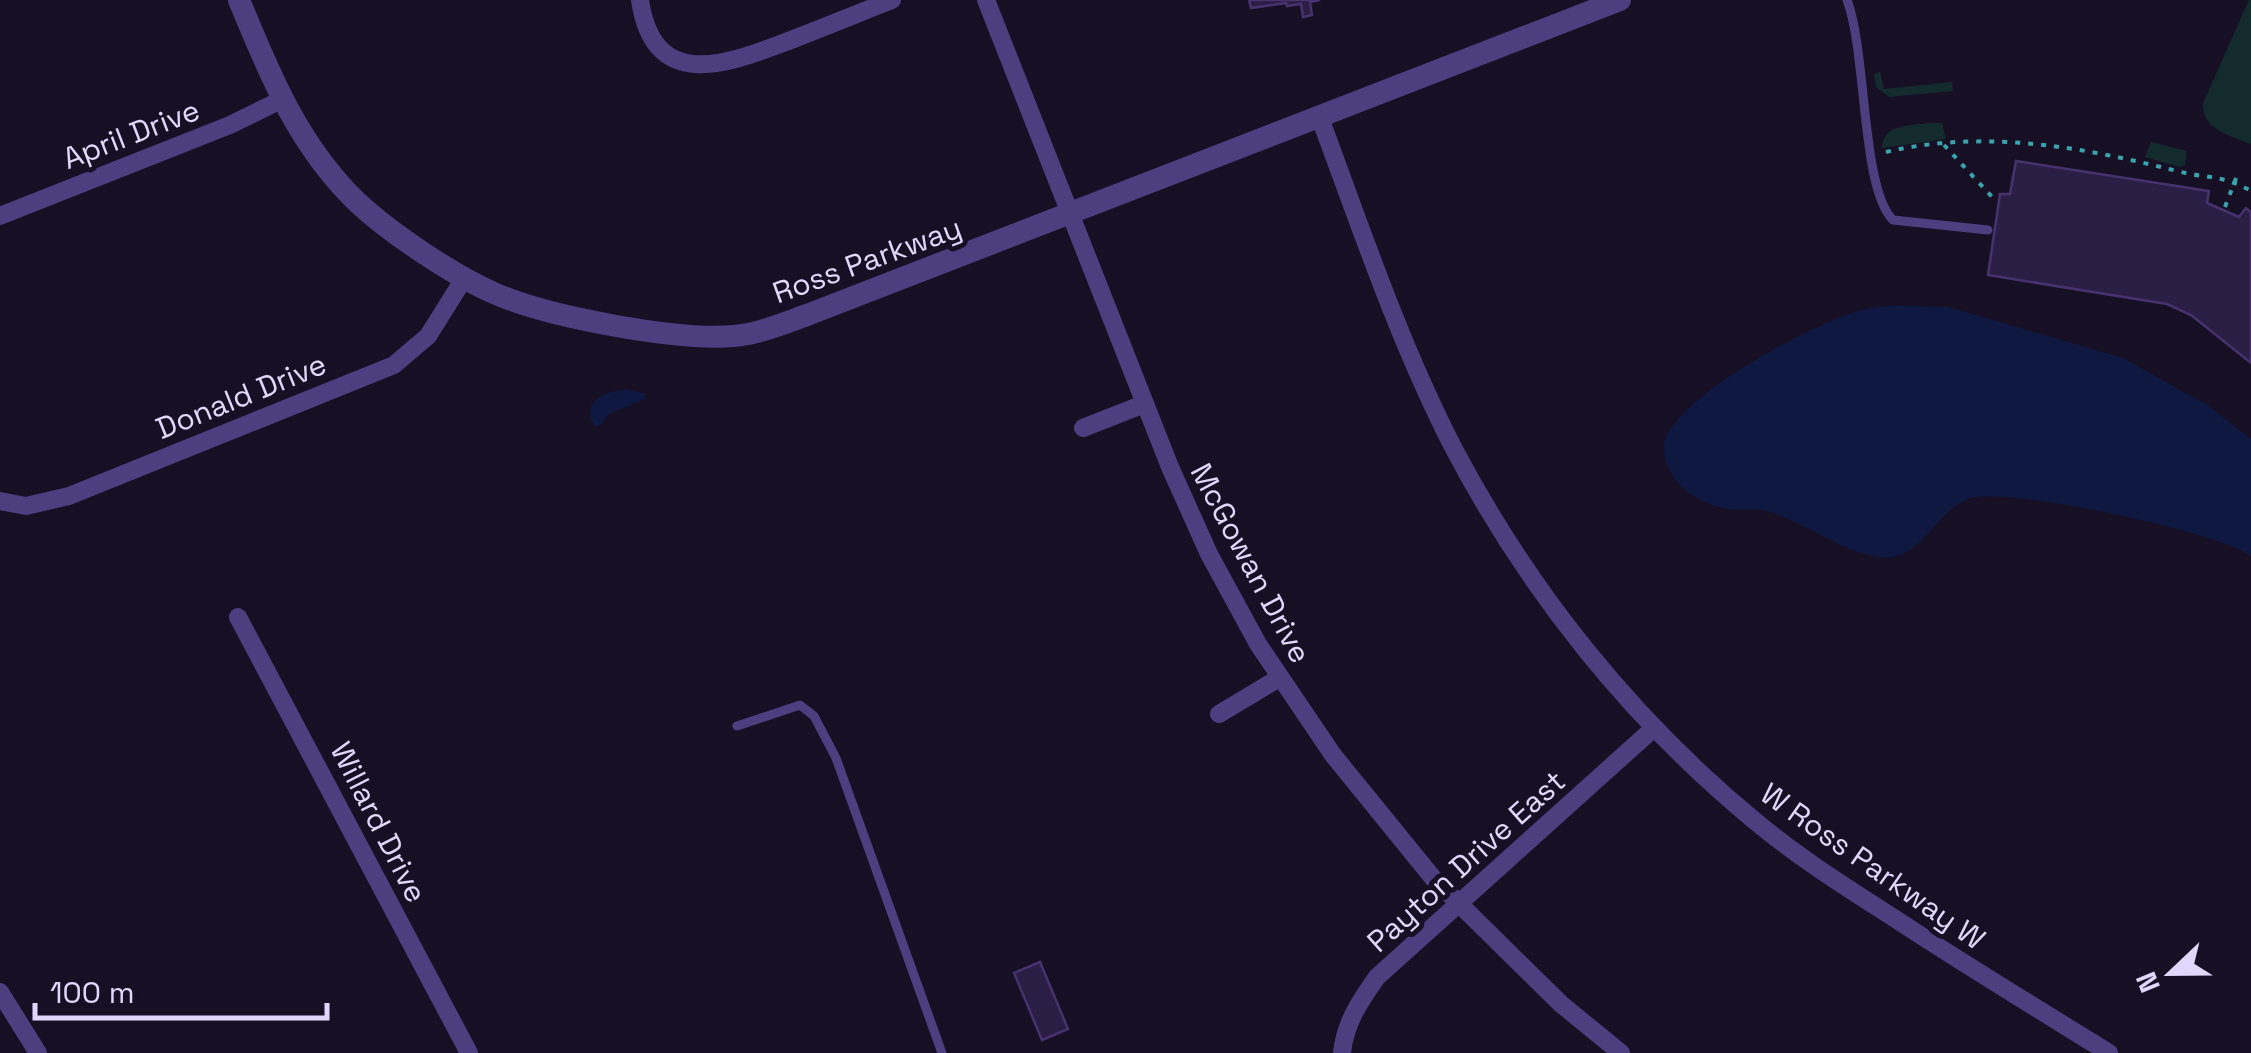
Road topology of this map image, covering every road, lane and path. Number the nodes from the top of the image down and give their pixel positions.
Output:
1 (239, 0) edge
2 (640, 0) edge
3 (892, 0) edge
4 (986, 0) edge
5 (1620, 0) edge
6 (1847, 0) edge
7 (1579, 7) edge
8 (281, 100) junction
9 (1320, 118) junction
10 (1944, 145) junction
11 (1872, 156) junction
12 (2238, 173) dead end
13 (2234, 182) junction
14 (2251, 191) edge
15 (1994, 199) dead end
16 (2225, 207) dead end
17 (1070, 214) junction
18 (0, 216) edge
19 (1988, 230) dead end
20 (466, 278) junction
21 (1144, 404) junction
22 (1083, 428) dead end
23 (0, 502) edge
24 (238, 617) dead end
25 (1279, 678) junction
26 (1219, 714) dead end
27 (737, 726) dead end
28 (1654, 728) junction
29 (1459, 904) junction
30 (0, 992) edge
31 (38, 1053) edge
32 (469, 1053) edge
33 (942, 1053) edge
34 (1342, 1053) edge
35 (1621, 1053) edge
36 (2109, 1053) edge

1 - 8 street, Ross Parkway
2 - 3 street
4 - 17 street, McGowan Drive
5 - 7 street, Ross Parkway
6 - 11 lane
7 - 9 street, Ross Parkway
8 - 18 street, April Drive
8 - 20 street, Ross Parkway
9 - 17 street, Ross Parkway
9 - 28 street, W Ross Parkway W
10 - 11 path
10 - 13 path
10 - 15 path
11 - 19 lane
12 - 13 path
13 - 14 path
13 - 16 path
17 - 20 street, Ross Parkway
17 - 21 street, McGowan Drive
20 - 23 street, Donald Drive
21 - 22 street
21 - 25 street, McGowan Drive
24 - 32 street, Willard Drive
25 - 26 street
25 - 29 street, McGowan Drive
27 - 33 lane
28 - 29 street, Payton Drive East
28 - 36 street, W Ross Parkway W
29 - 34 street, Payton Drive East
29 - 35 street, McGowan Drive
30 - 31 street

